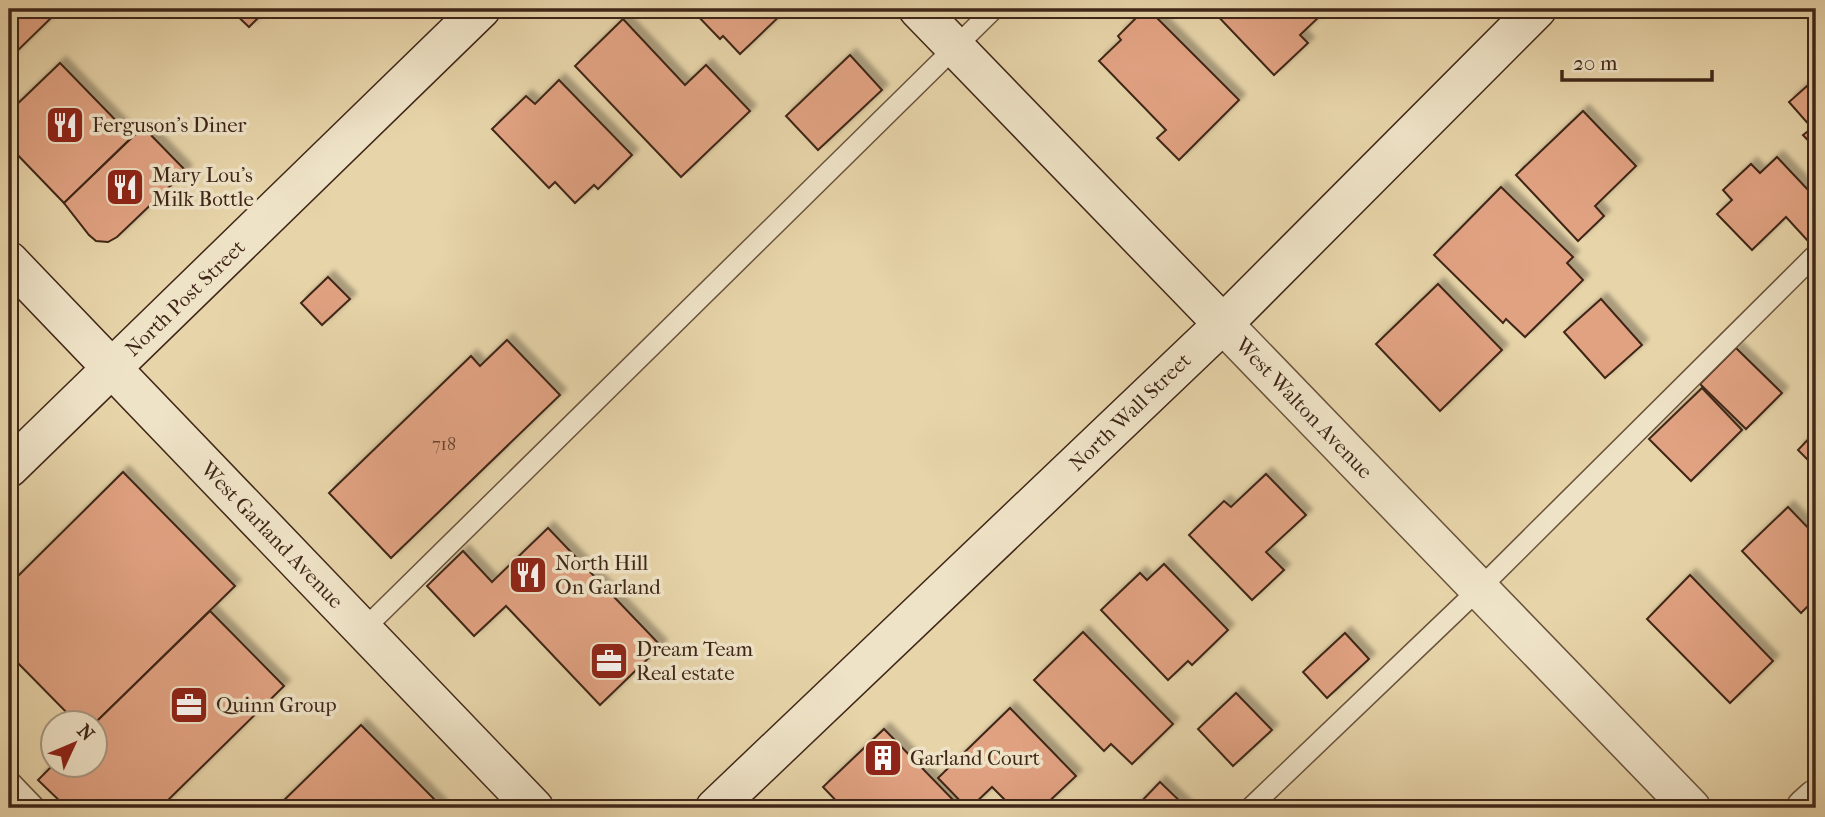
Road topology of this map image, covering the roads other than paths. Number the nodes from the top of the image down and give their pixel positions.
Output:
1 (481, 9) edge
2 (918, 9) edge
3 (994, 9) edge
4 (1537, 9) edge
5 (954, 46) junction
6 (1816, 254) edge
7 (9, 261) edge
8 (1223, 324) junction
9 (112, 368) junction
10 (9, 468) edge
11 (1479, 589) junction
12 (363, 630) junction
13 (9, 780) edge
14 (1816, 799) edge
15 (36, 808) edge
16 (534, 808) edge
17 (715, 808) edge
18 (1250, 808) edge
19 (1690, 808) edge
20 (1807, 808) edge

1 - 9 street, North Post Street
2 - 5 street, West Walton Avenue
3 - 5 lane
4 - 8 street, North Wall Street
5 - 8 street, West Walton Avenue
5 - 12 lane
6 - 11 lane
7 - 9 street, West Garland Avenue
8 - 11 street, West Walton Avenue
8 - 17 street, North Wall Street
9 - 10 street, North Post Street
9 - 12 street, West Garland Avenue
11 - 18 lane
11 - 19 street, West Walton Avenue
12 - 16 street, West Garland Avenue
13 - 15 lane
14 - 20 street

